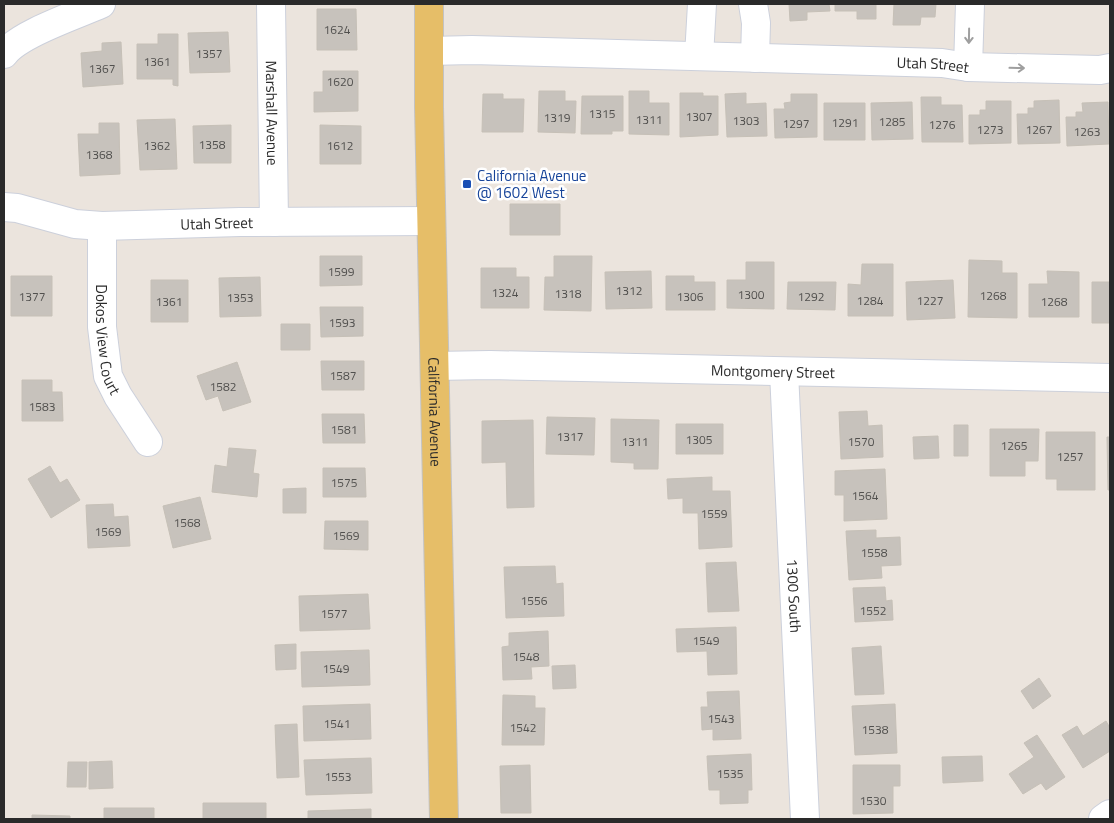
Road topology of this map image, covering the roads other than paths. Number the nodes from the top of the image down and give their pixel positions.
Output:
1 (101, 4) edge
2 (271, 4) edge
3 (429, 4) edge
4 (702, 4) edge
5 (754, 4) edge
6 (970, 4) edge
7 (429, 51) junction
8 (4, 54) edge
9 (699, 56) junction
10 (755, 58) junction
11 (968, 67) junction
12 (1110, 68) edge
13 (4, 207) edge
14 (431, 221) junction
15 (274, 222) junction
16 (102, 226) junction
17 (435, 366) junction
18 (784, 372) junction
19 (1110, 378) edge
20 (148, 442) dead end
21 (1110, 814) edge
22 (444, 819) edge
23 (806, 819) edge
24 (1103, 819) edge

1 - 8 street
2 - 15 street, Marshall Avenue
3 - 7 main road, California Avenue
4 - 9 street
5 - 10 street
6 -> 11 street
7 - 9 street, Utah Street
7 - 14 main road, California Avenue
9 - 10 street, Utah Street
10 - 11 street, Utah Street
11 -> 12 street, Utah Street
13 - 16 street, Utah Street
14 - 15 street, Utah Street
14 - 17 main road, California Avenue
15 - 16 street, Utah Street
16 - 20 street, Dokos View Court
17 - 18 street, Montgomery Street
17 - 22 main road, California Avenue
18 - 19 street, Montgomery Street
18 - 23 street, 1300 South
21 - 24 street

